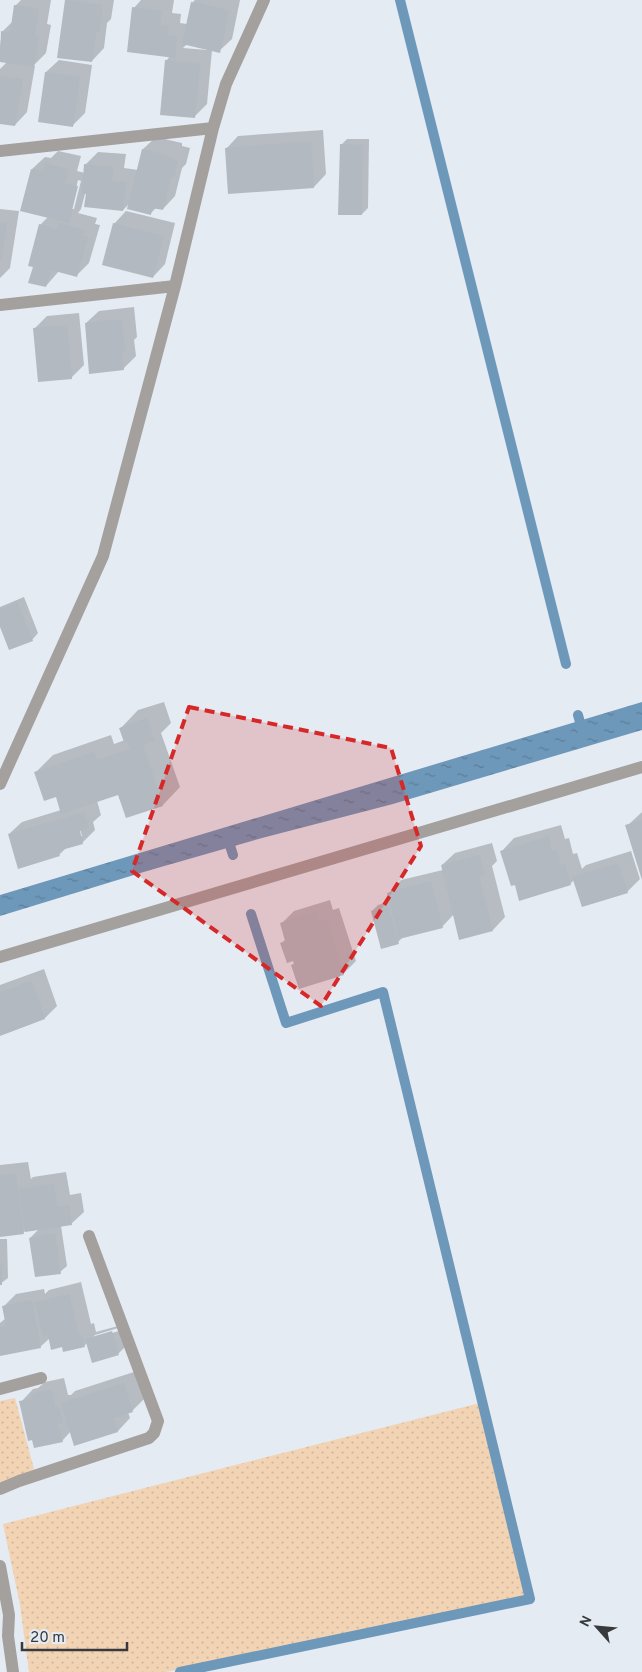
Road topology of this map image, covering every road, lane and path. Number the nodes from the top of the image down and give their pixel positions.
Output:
1 (264, 0) edge
2 (213, 128) junction
3 (0, 151) edge
4 (175, 286) junction
5 (0, 305) edge
6 (642, 767) edge
7 (0, 784) edge
8 (0, 957) edge
9 (89, 1236) dead end
10 (41, 1378) dead end
11 (0, 1389) edge
12 (0, 1489) edge
13 (0, 1566) edge
14 (4, 1637) edge
15 (13, 1672) edge

1 - 2 street
2 - 3 street
2 - 4 street
4 - 5 street
4 - 7 street
6 - 8 street
9 - 12 street
10 - 11 street
13 - 14 street
14 - 15 street

